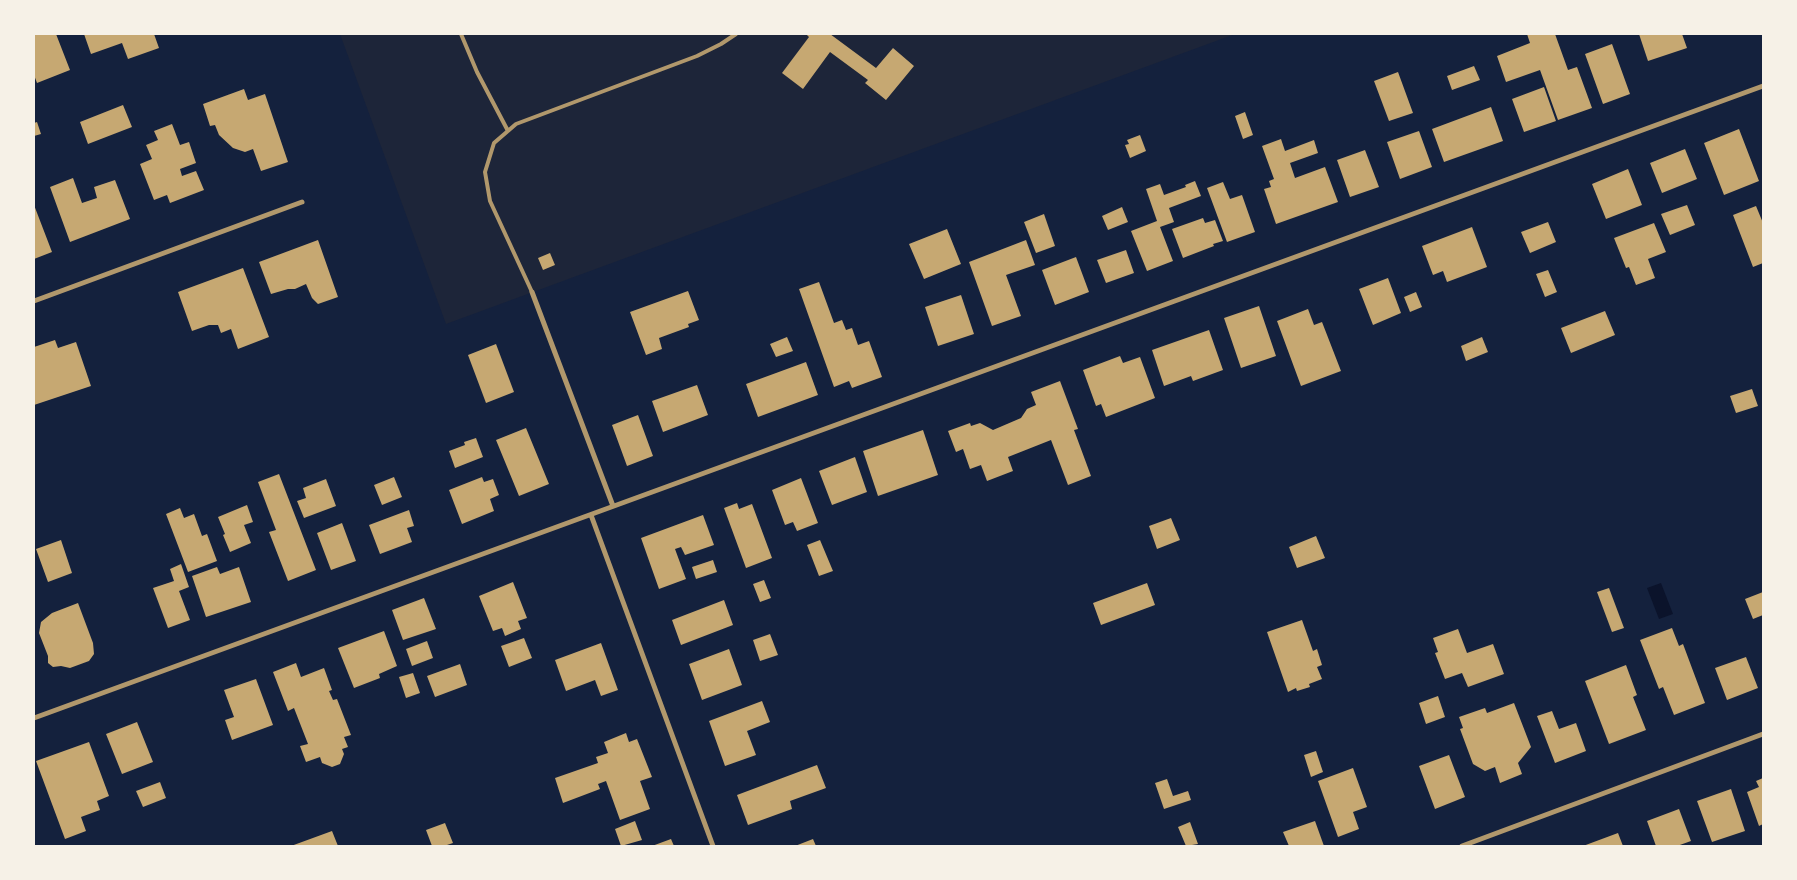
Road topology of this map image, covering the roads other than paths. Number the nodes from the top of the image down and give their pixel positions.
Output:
1 (461, 34) edge
2 (736, 34) edge
3 (1763, 86) edge
4 (508, 130) junction
5 (302, 202) dead end
6 (532, 292) joint
7 (34, 301) edge
8 (613, 506) junction
9 (591, 515) junction
10 (34, 718) edge
11 (1763, 734) edge
12 (713, 846) edge
13 (1462, 846) edge

1 - 4 lane
2 - 4 lane
3 - 8 street
4 - 6 lane
5 - 7 street
6 - 8 street
8 - 9 street
9 - 10 street
9 - 12 street
11 - 13 street

